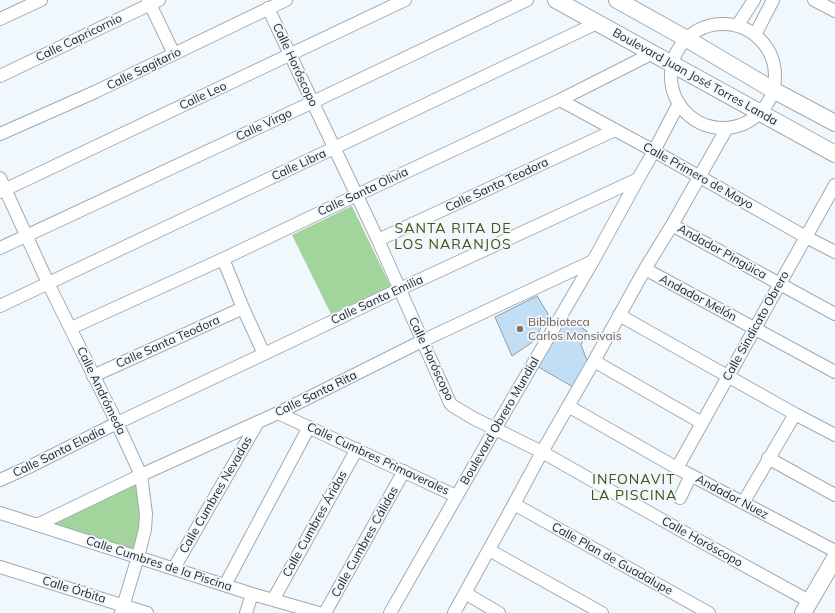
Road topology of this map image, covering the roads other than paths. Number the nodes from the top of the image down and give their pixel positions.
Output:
1 (41, 0) edge
2 (286, 0) edge
3 (405, 0) edge
4 (527, 0) edge
5 (556, 0) edge
6 (617, 0) edge
7 (754, 0) edge
8 (773, 0) edge
9 (814, 0) edge
10 (152, 1) edge
11 (268, 8) junction
12 (835, 12) edge
13 (0, 19) edge
14 (597, 23) junction
15 (738, 26) junction
16 (755, 35) junction
17 (687, 39) junction
18 (653, 53) junction
19 (174, 54) junction
20 (290, 55) junction
21 (673, 64) junction
22 (0, 76) edge
23 (773, 90) junction
24 (560, 100) junction
25 (312, 102) junction
26 (679, 103) junction
27 (760, 113) junction
28 (835, 124) edge
29 (727, 128) junction
30 (616, 130) junction
31 (0, 134) edge
32 (334, 148) junction
33 (654, 152) junction
34 (835, 154) edge
35 (699, 177) junction
36 (638, 179) junction
37 (835, 185) edge
38 (2, 187) edge
39 (356, 195) junction
40 (672, 225) junction
41 (26, 236) junction
42 (806, 237) junction
43 (378, 240) junction
44 (0, 248) edge
45 (835, 252) edge
46 (223, 259) junction
47 (593, 261) junction
48 (645, 269) junction
49 (48, 283) junction
50 (780, 284) junction
51 (400, 289) junction
52 (0, 306) edge
53 (243, 308) junction
54 (835, 314) edge
55 (619, 316) junction
56 (71, 328) junction
57 (754, 328) junction
58 (422, 341) junction
59 (264, 354) junction
60 (594, 361) junction
61 (835, 372) edge
62 (93, 376) junction
63 (728, 376) junction
64 (568, 406) junction
65 (278, 412) junction
66 (795, 414) junction
67 (258, 422) junction
68 (702, 422) junction
69 (117, 423) junction
70 (309, 427) junction
71 (495, 429) junction
72 (835, 435) edge
73 (357, 449) junction
74 (542, 452) junction
75 (768, 458) junction
76 (677, 468) junction
77 (404, 471) junction
78 (141, 475) junction
79 (691, 475) junction
80 (0, 480) edge
81 (835, 495) edge
82 (456, 496) junction
83 (680, 498) dead end
84 (743, 503) junction
85 (514, 504) junction
86 (0, 513) edge
87 (37, 525) junction
88 (489, 550) junction
89 (835, 551) edge
90 (138, 557) junction
91 (835, 558) edge
92 (0, 567) edge
93 (174, 568) junction
94 (224, 585) junction
95 (465, 593) junction
96 (252, 594) junction
97 (273, 600) junction
98 (806, 607) edge
99 (122, 609) edge
100 (147, 613) edge
101 (246, 613) edge
102 (319, 613) edge
103 (325, 613) edge
104 (390, 613) edge
105 (454, 613) edge
106 (499, 613) edge
107 (602, 613) edge
108 (710, 613) edge

1 - 13 street
2 - 11 street, Calle Sagitario
3 - 20 street, Calle Leo
4 - 25 street, Calle Virgo
5 - 14 main road, Boulevard Juan José Torres Landa
6 - 17 main road
7 - 15 street
8 - 16 street
9 - 12 street
10 - 19 street
10 - 22 street, Calle Capricornio
11 - 19 street, Calle Sagitario
11 - 20 street, Calle Horóscopo
14 - 18 main road, Boulevard Juan José Torres Landa
14 - 32 street, Calle Libra
15 - 16 street
15 - 17 street
16 - 23 street
17 - 21 street
17 - 23 main road
18 - 21 main road, Boulevard Juan José Torres Landa
18 - 24 street, Calle Santa Olivia
19 - 31 street, Calle Sagitario
20 - 25 street, Calle Horóscopo
20 - 38 street, Calle Leo
21 - 26 street
21 - 27 main road, Boulevard Juan José Torres Landa
23 - 27 street
23 - 28 main road
24 - 30 street, Calle Primero de Mayo
24 - 39 street, Calle Santa Olivia
25 - 32 street, Calle Horóscopo
25 - 41 street, Calle Virgo
26 - 29 street
26 - 33 street, Boulevard Obrero Mundial
27 - 29 street
27 - 34 main road, Boulevard Juan José Torres Landa
29 - 35 street
30 - 33 street, Calle Primero de Mayo
30 - 43 street, Calle Santa Teodora
32 - 39 street, Calle Horóscopo
32 - 49 street, Calle Libra
33 - 35 street, Calle Primero de Mayo
33 - 36 street, Boulevard Obrero Mundial
35 - 40 street
35 - 42 street, Calle Primero de Mayo
36 - 47 street, Boulevard Obrero Mundial
36 - 51 street, Calle Santa Emilia
37 - 42 street, Calle Sindicato Obrero
38 - 41 street, Calle Andrómeda
39 - 43 street, Calle Horóscopo
39 - 46 street, Calle Santa Olivia
40 - 48 street
40 - 50 street, Andador Pingüica
41 - 44 street, Calle Virgo
41 - 49 street, Calle Andrómeda
42 - 45 street, Calle Primero de Mayo
42 - 50 street, Calle Sindicato Obrero
43 - 51 street, Calle Horóscopo
46 - 53 street
46 - 56 street, Calle Santa Olivia
47 - 58 street, Calle Santa Rita
47 - 71 street, Boulevard Obrero Mundial
48 - 55 street
48 - 57 street, Andador Melón
49 - 52 street, Calle Libra
49 - 56 street, Calle Andrómeda
50 - 54 street, Andador Pingüica
50 - 57 street, Calle Sindicato Obrero
51 - 58 street, Calle Horóscopo
51 - 59 street, Calle Santa Emilia
53 - 59 street
53 - 62 street, Calle Santa Teodora
55 - 60 street
55 - 63 street
56 - 62 street, Calle Andrómeda
57 - 61 street, Andador Melón
57 - 63 street, Calle Sindicato Obrero
58 - 65 street, Calle Santa Rita
58 - 71 street, Calle Horóscopo
59 - 69 street, Calle Santa Emilia
60 - 64 street
60 - 68 street
62 - 69 street, Calle Andrómeda
63 - 66 street
63 - 68 street, Calle Sindicato Obrero
64 - 74 street
64 - 76 street, Andador Nuez
65 - 67 street, Calle Santa Rita
65 - 70 street, Calle Cumbres Primaverales
66 - 72 street
66 - 75 street
67 - 78 street, Calle Santa Rita
67 - 93 street, Calle Cumbres Nevadas
68 - 76 street, Calle Sindicato Obrero
69 - 78 street, Calle Andrómeda
69 - 80 street, Calle Santa Elodia
70 - 73 street, Calle Cumbres Primaverales
70 - 94 street
71 - 74 street, Calle Horóscopo
71 - 82 street, Boulevard Obrero Mundial
73 - 77 street, Calle Cumbres Primaverales
73 - 97 street, Calle Cumbres Áridas
74 - 85 street
74 - 98 street, Calle Horóscopo
75 - 81 street
75 - 84 street
76 - 79 street, Andador Nuez
77 - 82 street, Calle Cumbres Primaverales
77 - 103 street, Calle Cumbres Cálidas
78 - 87 street, Calle Santa Rita
78 - 90 street, Calle Andrómeda
79 - 83 street
79 - 84 street, Andador Nuez
82 - 104 street, Boulevard Obrero Mundial
84 - 89 street, Andador Nuez
85 - 88 street
85 - 108 street, Calle Plan de Guadalupe
86 - 87 street, Calle Cumbres de la Piscina
87 - 90 street, Calle Cumbres de la Piscina
88 - 95 street
88 - 107 street
90 - 93 street, Calle Cumbres de la Piscina
90 - 99 street, Calle Andrómeda
91 - 98 main road
92 - 99 street, Calle Órbita
93 - 94 street, Calle Cumbres de la Piscina
94 - 96 street, Calle Cumbres de la Piscina
95 - 105 street
95 - 106 street
96 - 97 street, Calle Cumbres de la Piscina
96 - 101 street
97 - 102 street, Calle Cumbres de la Piscina
99 - 100 street, Calle Órbita

